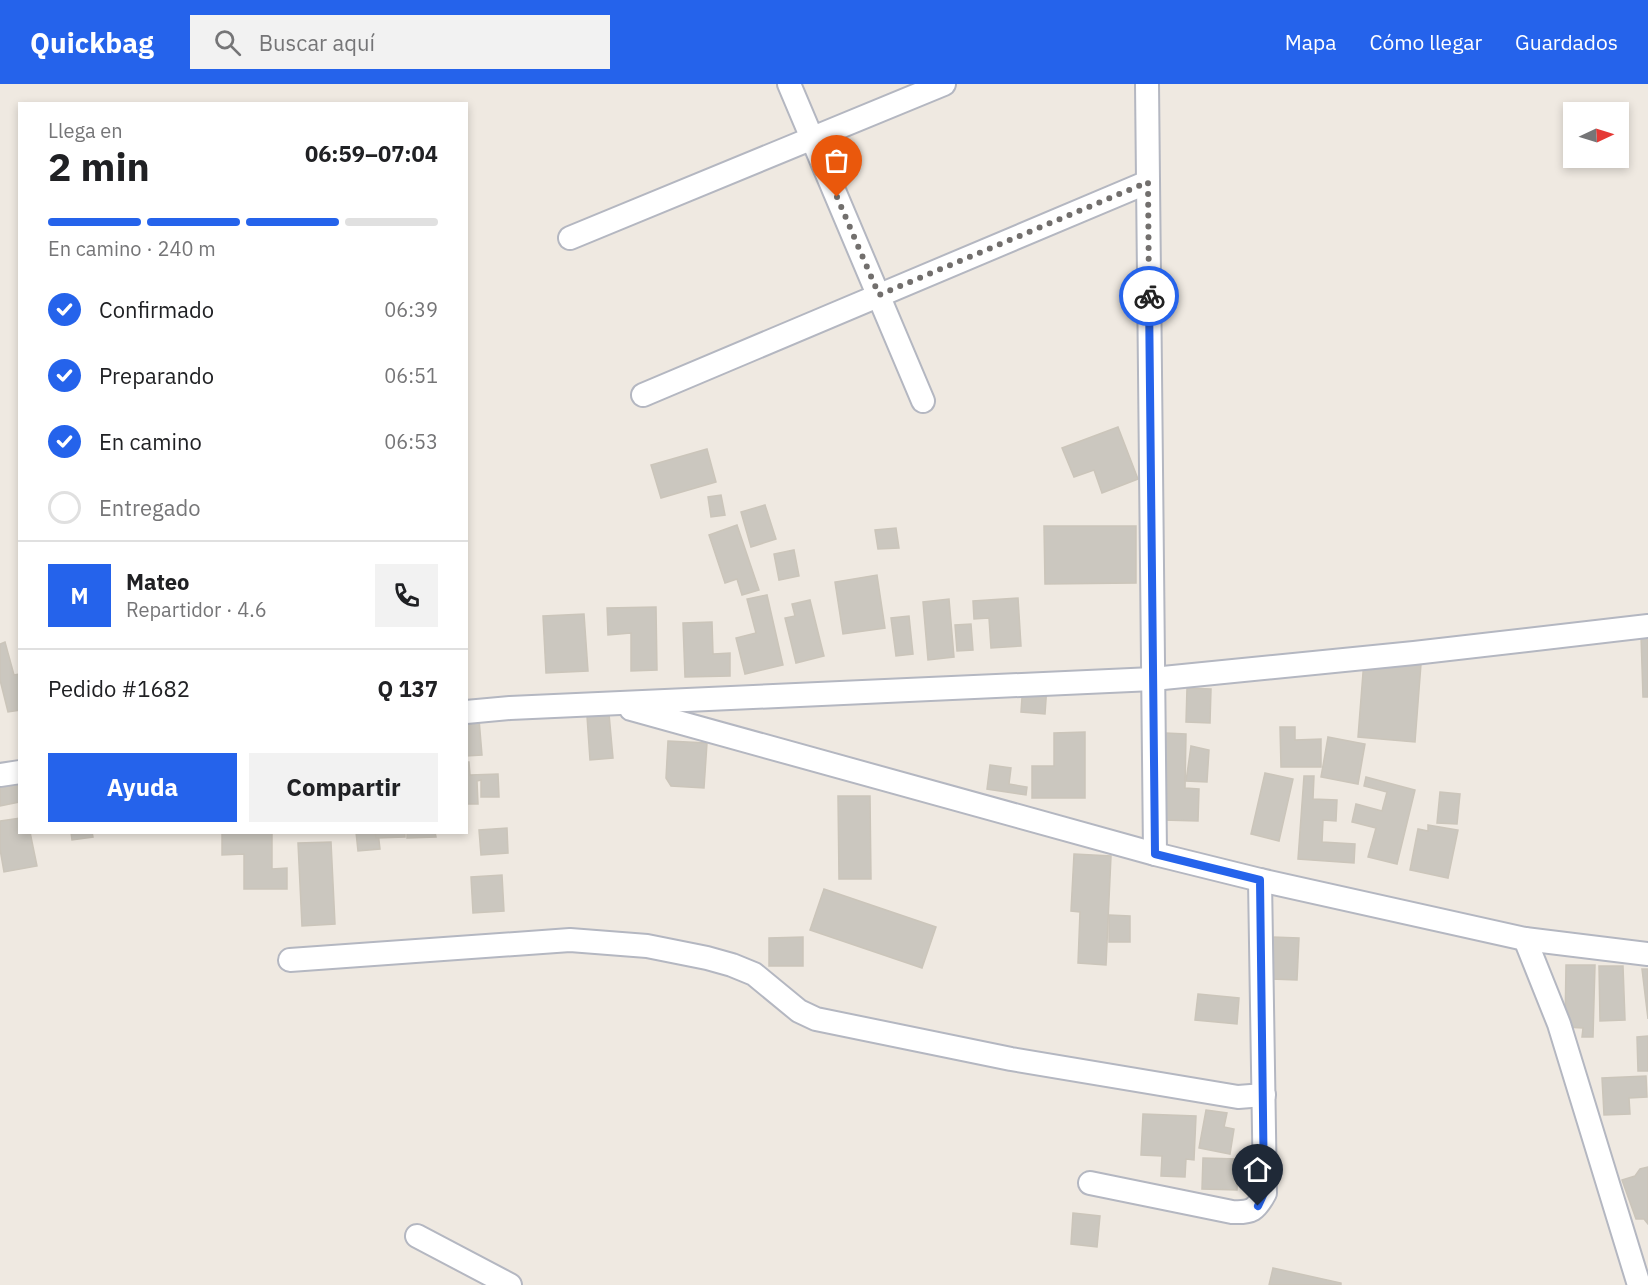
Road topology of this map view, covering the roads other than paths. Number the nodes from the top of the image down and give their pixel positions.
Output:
1 (789, 84) edge
2 (944, 84) edge
3 (1147, 84) edge
4 (812, 138) junction
5 (1148, 182) junction
6 (570, 238) dead end
7 (879, 295) junction
8 (643, 395) dead end
9 (924, 402) dead end
10 (1648, 626) edge
11 (1153, 679) junction
12 (609, 704) junction
13 (468, 712) edge
14 (18, 772) edge
15 (0, 775) edge
16 (1155, 854) junction
17 (1260, 880) junction
18 (1525, 939) junction
19 (1648, 954) edge
20 (290, 960) dead end
21 (1264, 1095) junction
22 (1090, 1183) dead end
23 (417, 1236) dead end
24 (510, 1285) edge
25 (1639, 1285) edge

1 - 4 street
2 - 4 street
3 - 5 street
4 - 6 street
4 - 7 street
5 - 7 street
5 - 11 street
7 - 8 street
7 - 9 street
10 - 11 street
11 - 12 street
11 - 16 street
12 - 13 street
12 - 16 street
14 - 15 street
16 - 17 street
17 - 18 street
17 - 21 street
18 - 19 street
18 - 25 street
20 - 21 street
21 - 22 street
23 - 24 street

